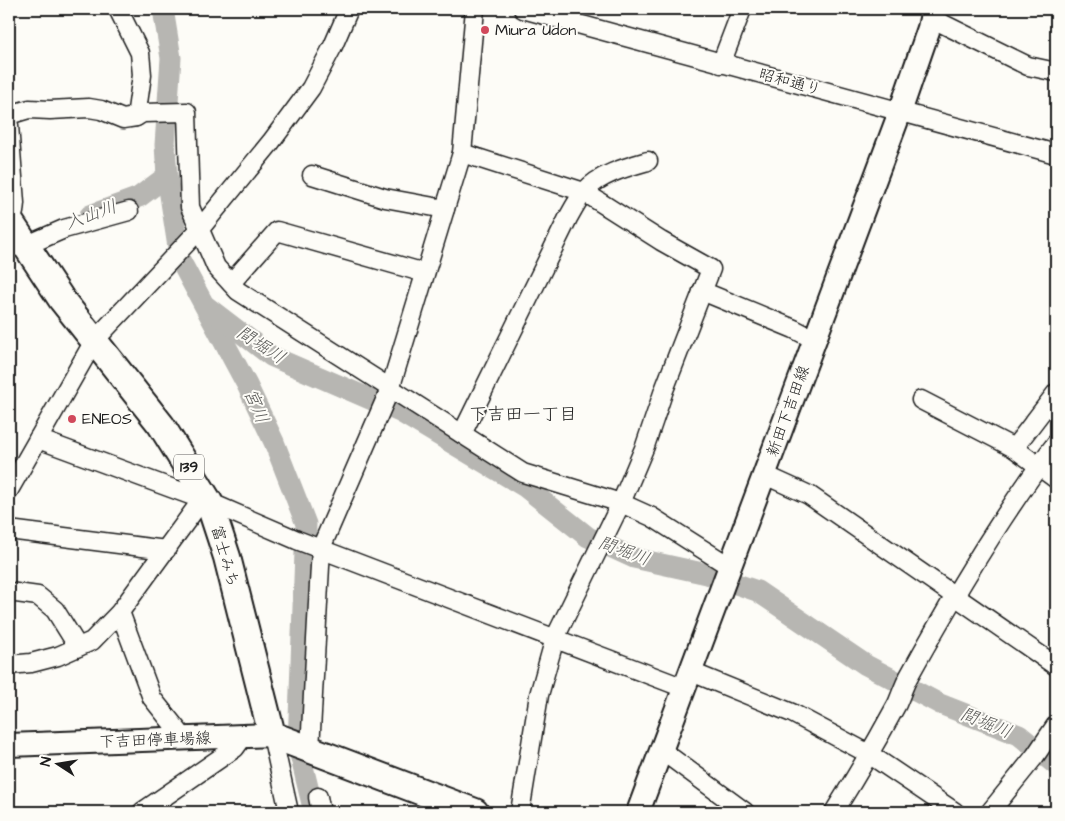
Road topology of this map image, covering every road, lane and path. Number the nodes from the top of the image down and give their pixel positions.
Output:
1 (118, 9) edge
2 (349, 9) edge
3 (475, 9) edge
4 (523, 9) edge
5 (742, 9) edge
6 (932, 14) edge
7 (722, 64) junction
8 (1056, 72) edge
9 (900, 112) junction
10 (9, 115) edge
11 (140, 115) junction
12 (9, 125) edge
13 (462, 153) junction
14 (1056, 154) edge
15 (648, 161) dead end
16 (312, 175) dead end
17 (584, 192) junction
18 (445, 209) junction
19 (129, 212) dead end
20 (199, 230) junction
21 (14, 232) edge
22 (425, 273) junction
23 (231, 283) junction
24 (702, 292) junction
25 (815, 340) junction
26 (94, 341) junction
27 (1056, 393) edge
28 (386, 398) junction
29 (921, 400) dead end
30 (462, 434) junction
31 (38, 439) junction
32 (1056, 443) edge
33 (1014, 448) junction
34 (1039, 466) junction
35 (765, 475) junction
36 (1056, 479) edge
37 (9, 490) edge
38 (205, 502) junction
39 (621, 503) junction
40 (9, 530) edge
41 (319, 548) junction
42 (166, 550) junction
43 (726, 574) junction
44 (9, 592) edge
45 (955, 596) junction
46 (120, 612) junction
47 (555, 638) junction
48 (78, 647) junction
49 (9, 665) edge
50 (1056, 666) edge
51 (686, 679) junction
52 (1056, 725) edge
53 (243, 737) junction
54 (184, 738) junction
55 (293, 743) junction
56 (9, 745) edge
57 (661, 750) junction
58 (869, 754) junction
59 (142, 812) edge
60 (289, 812) edge
61 (475, 812) edge
62 (520, 812) edge
63 (638, 812) edge
64 (745, 812) edge
65 (834, 812) edge
66 (955, 812) edge
67 (990, 812) edge

1 - 11 street
2 - 20 street
3 - 13 street
4 - 7 street, 昭和通り
5 - 7 street
6 - 8 street
6 - 9 main road, 新田下吉田線
7 - 9 street, 昭和通り
9 - 14 street, 昭和通り
9 - 25 main road, 新田下吉田線
10 - 11 street
11 - 20 street
12 - 21 street
13 - 17 street
13 - 18 street
15 - 17 street
16 - 18 street
17 - 24 street
17 - 30 street
18 - 22 street
19 - 21 street
20 - 23 street
20 - 26 street
21 - 26 highway, 富士みち / 139
22 - 23 street
22 - 28 street
23 - 28 street
24 - 25 street
24 - 39 street
25 - 35 main road, 新田下吉田線
26 - 31 street
26 - 38 highway, 富士みち / 139
27 - 33 street
28 - 30 street
28 - 41 street
29 - 33 street
30 - 39 street
31 - 37 street
31 - 38 street
32 - 34 street
33 - 34 street
34 - 36 street
34 - 45 street
35 - 43 main road, 新田下吉田線
35 - 45 street
38 - 41 street
38 - 42 street
38 - 55 highway, 富士みち / 139
39 - 43 street
39 - 47 street
40 - 42 street
41 - 47 street
41 - 55 street
42 - 46 street
43 - 51 main road, 新田下吉田線
44 - 48 street
45 - 50 street
45 - 58 street
46 - 48 street
46 - 54 street
47 - 51 street
47 - 62 street
48 - 49 street
51 - 57 main road, 新田下吉田線
51 - 58 street
52 - 67 street
53 - 54 main road, 下吉田停車場線
53 - 55 main road, 下吉田停車場線
53 - 59 street
54 - 56 main road, 下吉田停車場線
55 - 60 street
55 - 61 highway
57 - 63 main road, 新田下吉田線
57 - 64 street
58 - 65 street
58 - 66 street

